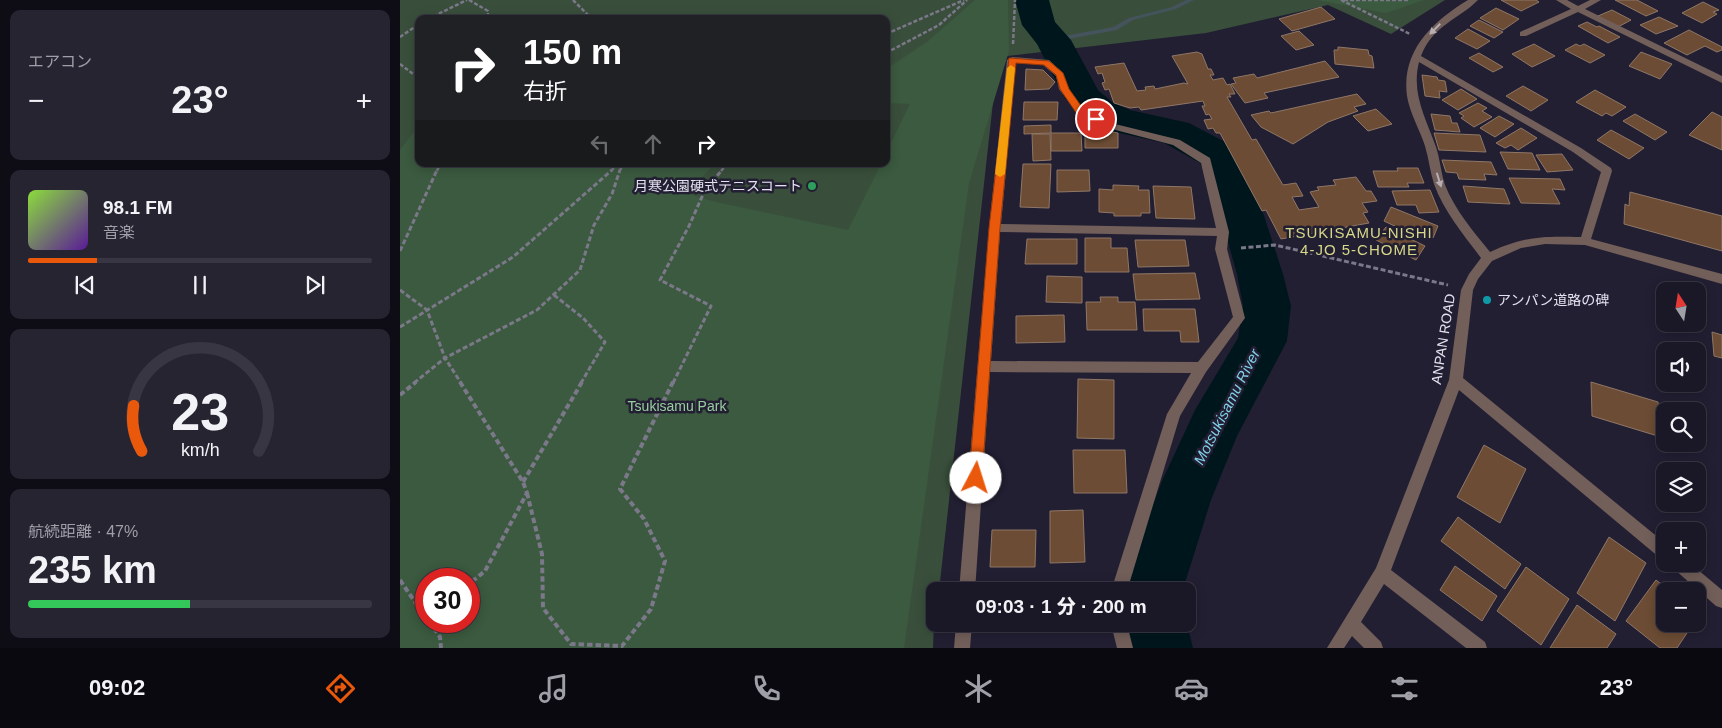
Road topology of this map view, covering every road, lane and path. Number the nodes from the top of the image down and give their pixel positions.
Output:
1 (468, 0) edge
2 (573, 0) edge
3 (966, 0) edge
4 (1015, 0) edge
5 (1342, 0) edge
6 (1410, 0) edge
7 (1474, 0) edge
8 (1560, 0) edge
9 (1597, 0) edge
10 (1578, 9) junction
11 (436, 15) edge
12 (488, 15) edge
13 (588, 15) edge
14 (415, 27) edge
15 (890, 32) edge
16 (1523, 34) dead end
17 (1414, 36) dead end
18 (400, 37) edge
19 (890, 51) edge
20 (1415, 56) junction
21 (1012, 60) junction
22 (400, 64) edge
23 (415, 74) edge
24 (1717, 78) edge
25 (439, 167) edge
26 (615, 167) edge
27 (622, 167) edge
28 (724, 167) edge
29 (994, 228) junction
30 (1223, 232) junction
31 (1585, 241) junction
32 (1221, 249) junction
33 (400, 252) edge
34 (1488, 258) junction
35 (1722, 279) edge
36 (400, 290) edge
37 (1467, 290) junction
38 (554, 295) junction
39 (427, 310) junction
40 (400, 327) edge
41 (445, 358) junction
42 (985, 366) junction
43 (1201, 368) junction
44 (1456, 380) junction
45 (400, 395) edge
46 (523, 482) junction
47 (527, 493) junction
48 (1656, 546) edge
49 (1688, 572) edge
50 (1382, 573) junction
51 (480, 575) edge
52 (400, 580) edge
53 (968, 582) edge
54 (1122, 582) edge
55 (1722, 600) edge
56 (415, 601) edge
57 (1351, 623) junction
58 (963, 632) edge
59 (1121, 632) edge
60 (437, 633) edge
61 (441, 648) edge
62 (962, 648) edge
63 (1125, 648) edge
64 (1335, 648) edge
65 (1375, 648) edge
66 (1479, 648) edge

1 - 11 path
1 - 12 path
2 - 13 path
3 - 15 path
3 - 19 path
4 - 21 path
5 - 6 path
5 - 17 path
7 -> 20 street
8 - 10 street
9 - 10 street
10 - 16 street
10 - 24 street
14 - 18 path
20 - 31 street
20 -> 34 street
21 - 29 street
21 - 30 street
22 - 23 path
25 - 33 path
26 - 39 path
27 - 38 path
28 - 47 path
29 - 30 street
29 - 42 street
30 - 32 street
31 - 34 street, ANPAN ROAD
31 - 35 street, ANPAN ROAD
32 - 37 path
32 - 43 street
34 - 37 street, ANPAN ROAD
36 - 39 path
37 - 44 street, ANPAN ROAD
38 - 41 path
38 - 46 path
39 - 40 path
39 - 41 path
41 - 45 path
41 - 46 path
42 - 43 street
42 - 53 street
43 - 54 street
44 - 48 street
44 - 50 street, ANPAN ROAD
46 - 47 path
47 - 51 path
49 - 55 street
50 - 57 street, ANPAN ROAD
50 - 66 street
52 - 56 path
57 - 64 street, ANPAN ROAD
57 - 65 street
58 - 62 street
59 - 63 street
60 - 61 path

